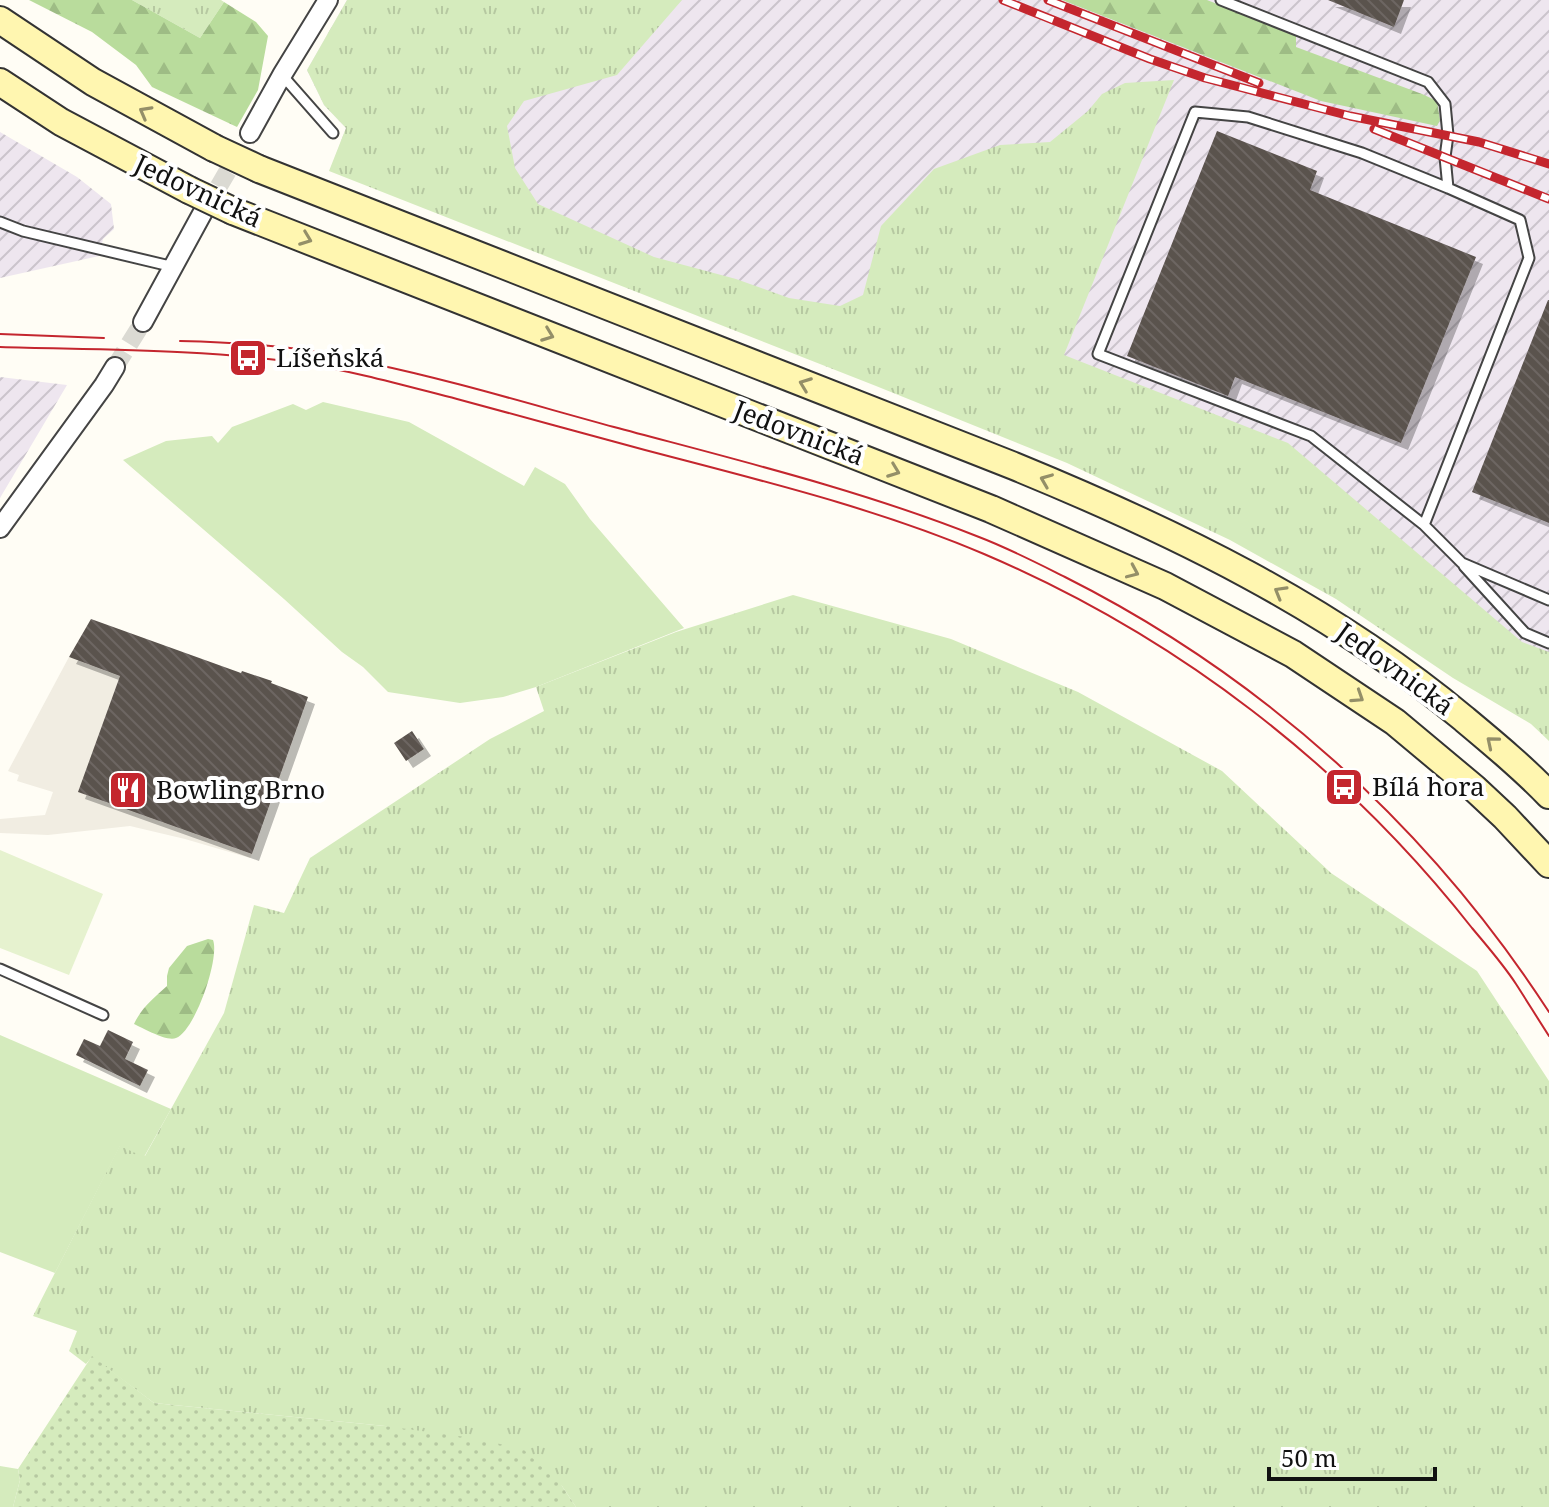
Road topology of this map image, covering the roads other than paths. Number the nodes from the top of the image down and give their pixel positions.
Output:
1 (328, 0) edge
2 (1221, 0) edge
3 (0, 20) edge
4 (282, 75) junction
5 (0, 82) edge
6 (250, 133) tunnel mouth
7 (333, 133) dead end
8 (1448, 188) junction
9 (203, 212) tunnel mouth
10 (0, 222) edge
11 (174, 267) junction
12 (143, 322) tunnel mouth
13 (115, 367) tunnel mouth
14 (1424, 525) junction
15 (0, 528) edge
16 (1462, 563) junction
17 (1549, 600) edge
18 (1549, 643) edge
19 (1549, 795) edge
20 (1549, 864) edge
21 (0, 969) edge
22 (103, 1015) dead end

1 - 4 street
2 - 8 lane
19 -> 3 main road, Jedovnická, bridge
4 - 6 street
4 - 7 lane
5 -> 20 main road, Jedovnická, bridge
8 - 14 lane
8 - 14 lane
9 - 11 street
10 - 11 lane
11 - 12 street
13 - 15 street
14 - 16 lane
16 - 17 lane
16 - 18 lane
21 - 22 lane

